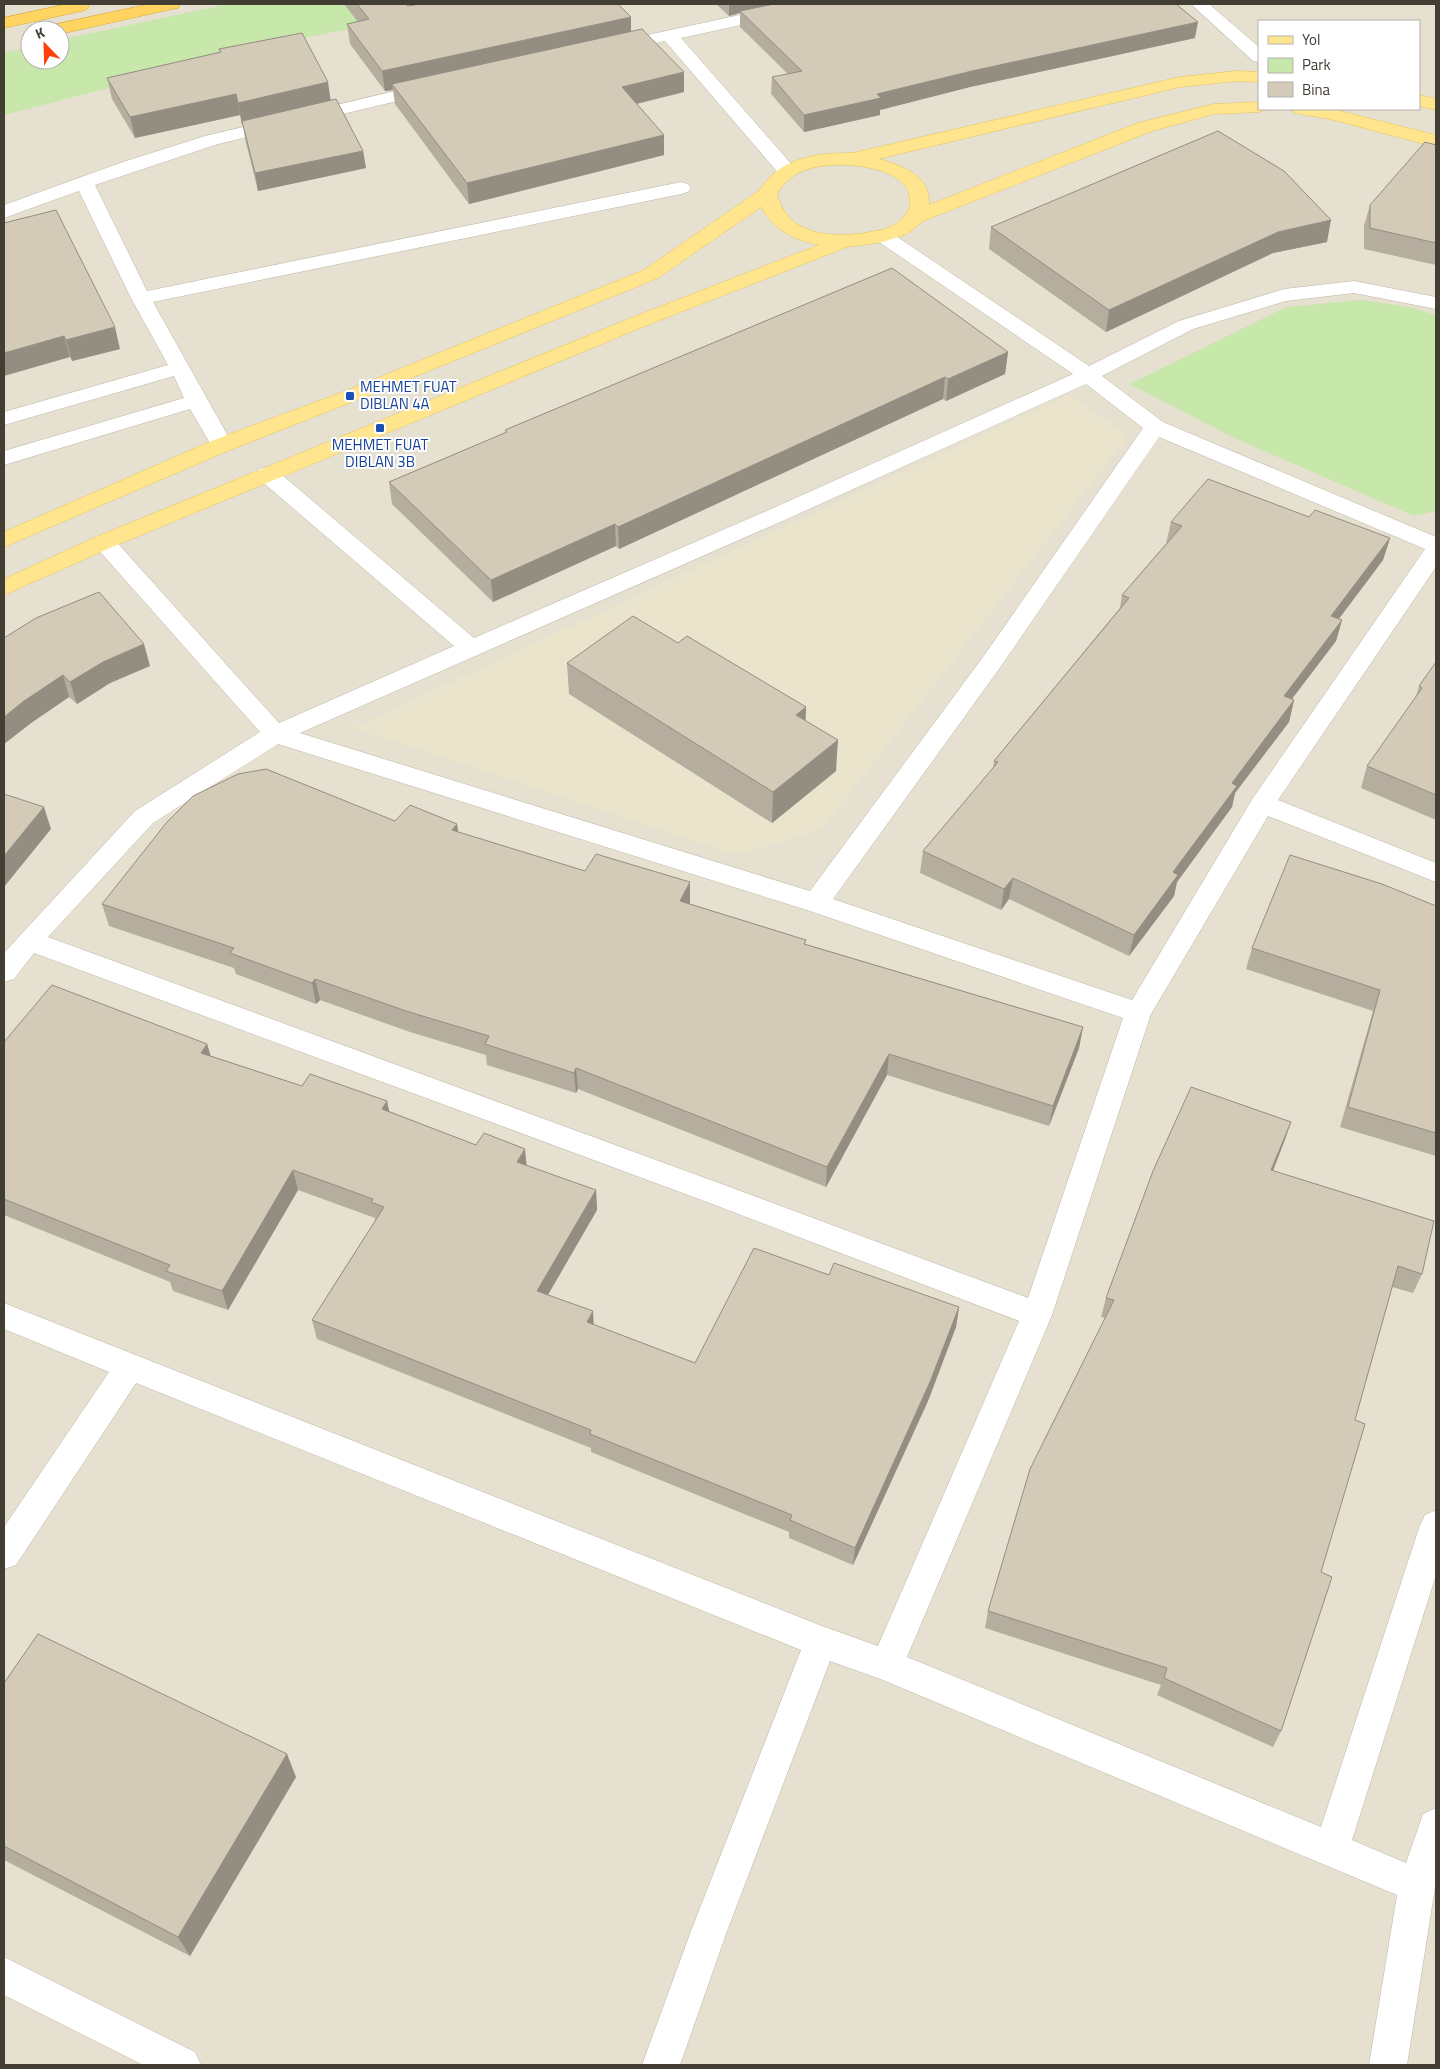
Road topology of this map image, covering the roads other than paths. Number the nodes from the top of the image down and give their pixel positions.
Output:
1 (89, 4) edge
2 (172, 4) edge
3 (814, 4) edge
4 (1199, 4) edge
5 (4, 23) edge
6 (70, 26) edge
7 (669, 35) junction
8 (601, 50) edge
9 (1258, 56) edge
10 (1258, 77) edge
11 (445, 85) edge
12 (1420, 100) edge
13 (1436, 105) edge
14 (1258, 107) edge
15 (1306, 110) edge
16 (1436, 141) edge
17 (853, 159) junction
18 (787, 171) junction
19 (84, 182) junction
20 (681, 188) dead end
21 (766, 194) junction
22 (4, 212) edge
23 (916, 217) junction
24 (883, 236) junction
25 (843, 242) junction
26 (141, 298) junction
27 (1436, 303) edge
28 (180, 368) junction
29 (1088, 375) junction
30 (196, 401) junction
31 (4, 419) edge
32 (1156, 427) junction
33 (222, 444) junction
34 (4, 458) edge
35 (267, 474) junction
36 (4, 540) edge
37 (104, 542) junction
38 (1436, 545) edge
39 (1436, 550) edge
40 (4, 588) edge
41 (472, 648) junction
42 (276, 734) junction
43 (1262, 804) junction
44 (1436, 873) edge
45 (816, 903) junction
46 (29, 941) junction
47 (4, 972) edge
48 (1138, 1013) junction
49 (1036, 1315) junction
50 (4, 1316) edge
51 (130, 1366) junction
52 (1436, 1525) edge
53 (4, 1554) edge
54 (821, 1642) junction
55 (887, 1665) junction
56 (1436, 1826) edge
57 (1332, 1848) junction
58 (1417, 1885) junction
59 (4, 1975) edge
60 (182, 2065) edge
61 (661, 2065) edge
62 (1388, 2065) edge

1 - 5 highway
2 - 6 highway
3 - 7 street
4 - 9 street
7 - 8 street
7 - 18 street
10 - 17 main road
11 - 19 street
12 - 13 main road
14 - 23 main road
15 - 16 main road
17 - 18 main road
17 - 23 main road
18 - 21 main road
19 - 22 street
19 - 26 street
20 - 26 street
21 - 25 main road
21 - 33 main road
23 - 24 main road
24 - 25 main road
24 - 29 street
25 - 35 main road
26 - 28 street
27 - 29 street
28 - 30 street
28 - 31 street
29 - 32 street
29 - 41 street
30 - 33 street
30 - 34 street
32 - 38 street
32 - 45 street
33 - 36 main road
35 - 37 main road
35 - 41 street
37 - 40 main road
37 - 42 street
39 - 43 street
41 - 42 street
42 - 45 street
42 - 46 street
43 - 44 street
43 - 48 street
45 - 48 street
46 - 47 street
46 - 49 street
48 - 49 street
49 - 55 street
50 - 51 street
51 - 53 street
51 - 54 street
52 - 57 street
54 - 55 street
54 - 61 street
55 - 57 street
56 - 58 street
57 - 58 street
58 - 62 street
59 - 60 street

